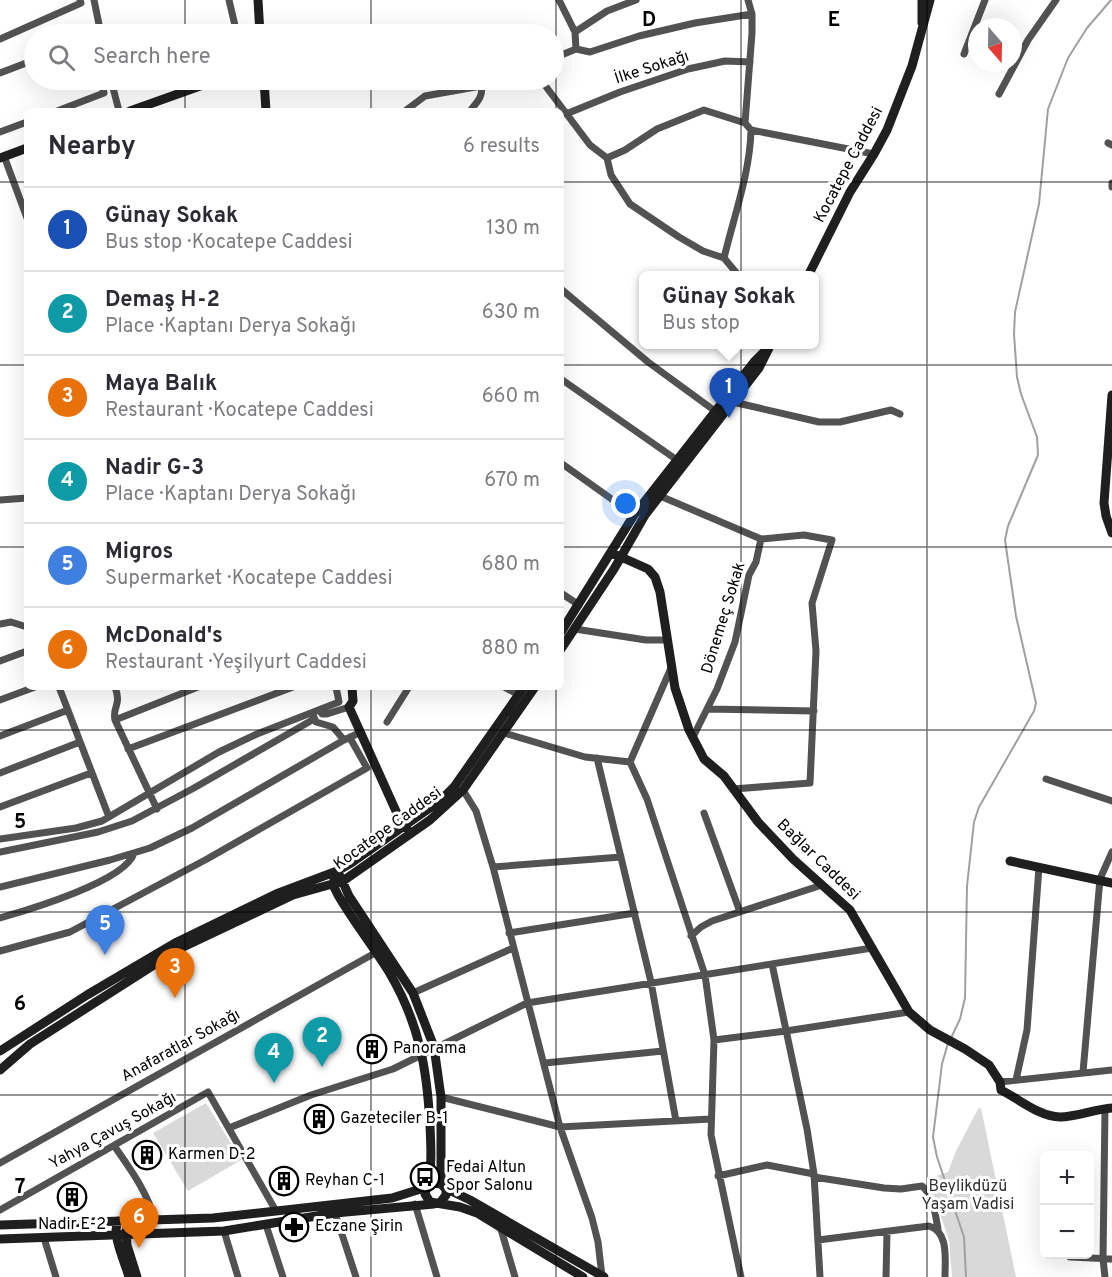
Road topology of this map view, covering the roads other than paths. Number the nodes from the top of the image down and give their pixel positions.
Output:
1 (80, 0) edge
2 (94, 0) edge
3 (229, 0) edge
4 (258, 0) edge
5 (559, 0) edge
6 (636, 0) edge
7 (748, 0) edge
8 (922, 0) edge
9 (930, 0) edge
10 (985, 0) edge
11 (1056, 0) edge
12 (752, 14) junction
13 (34, 24) edge
14 (99, 24) edge
15 (235, 24) edge
16 (259, 24) edge
17 (24, 28) edge
18 (575, 32) junction
19 (922, 32) junction
20 (0, 39) edge
21 (576, 49) junction
22 (564, 54) edge
23 (964, 54) dead end
24 (750, 62) junction
25 (24, 64) edge
26 (0, 73) edge
27 (103, 90) edge
28 (114, 90) edge
29 (190, 90) edge
30 (265, 90) edge
31 (459, 90) edge
32 (483, 90) edge
33 (548, 90) edge
34 (999, 94) dead end
35 (65, 108) edge
36 (118, 108) edge
37 (139, 108) edge
38 (266, 108) edge
39 (409, 108) edge
40 (472, 108) edge
41 (562, 108) edge
42 (564, 111) edge
43 (566, 114) junction
44 (24, 123) edge
45 (744, 123) junction
46 (751, 130) junction
47 (0, 132) edge
48 (24, 149) edge
49 (874, 154) junction
50 (2, 157) edge
51 (607, 158) junction
52 (24, 211) edge
53 (724, 258) junction
54 (736, 271) edge
55 (810, 271) edge
56 (564, 292) edge
57 (767, 349) edge
58 (769, 349) edge
59 (564, 381) edge
60 (1112, 395) edge
61 (732, 402) junction
62 (715, 411) junction
63 (900, 414) dead end
64 (677, 460) junction
65 (564, 465) edge
66 (660, 496) junction
67 (24, 498) edge
68 (0, 500) edge
69 (634, 515) junction
70 (1112, 533) edge
71 (761, 539) junction
72 (616, 555) junction
73 (564, 595) edge
74 (579, 605) junction
75 (0, 624) edge
76 (24, 626) edge
77 (564, 628) edge
78 (575, 629) junction
79 (667, 640) junction
80 (564, 645) edge
81 (24, 652) edge
82 (0, 661) edge
83 (671, 668) junction
84 (27, 690) edge
85 (60, 690) edge
86 (116, 690) edge
87 (190, 690) edge
88 (284, 690) edge
89 (337, 690) edge
90 (352, 690) edge
91 (407, 690) edge
92 (533, 690) edge
93 (522, 691) edge
94 (0, 700) edge
95 (349, 707) junction
96 (707, 709) junction
97 (68, 710) junction
98 (814, 711) junction
99 (315, 714) junction
100 (115, 720) junction
101 (387, 722) dead end
102 (359, 733) junction
103 (504, 733) junction
104 (0, 736) edge
105 (693, 737) junction
106 (347, 739) junction
107 (80, 742) junction
108 (128, 749) junction
109 (597, 758) junction
110 (630, 762) junction
111 (0, 773) edge
112 (92, 773) junction
113 (1046, 780) dead end
114 (734, 789) junction
115 (463, 790) junction
116 (149, 794) junction
117 (1112, 801) edge
118 (0, 807) edge
119 (157, 809) junction
120 (704, 813) dead end
121 (109, 817) junction
122 (404, 825) junction
123 (410, 834) junction
124 (0, 839) edge
125 (0, 852) edge
126 (1112, 852) edge
127 (134, 853) junction
128 (621, 857) junction
129 (1010, 861) dead end
130 (493, 867) junction
131 (1039, 867) junction
132 (337, 871) junction
133 (1100, 879) junction
134 (343, 881) junction
135 (1112, 883) edge
136 (333, 885) junction
137 (822, 885) junction
138 (0, 886) edge
139 (740, 912) junction
140 (635, 913) junction
141 (0, 918) edge
142 (509, 933) junction
143 (691, 936) junction
144 (513, 948) junction
145 (872, 948) junction
146 (0, 951) edge
147 (375, 953) junction
148 (772, 964) junction
149 (705, 975) junction
150 (651, 982) junction
151 (413, 993) junction
152 (527, 1002) junction
153 (909, 1012) junction
154 (786, 1031) junction
155 (714, 1040) junction
156 (434, 1047) junction
157 (0, 1051) edge
158 (663, 1051) junction
159 (423, 1053) junction
160 (545, 1063) junction
161 (0, 1070) edge
162 (1112, 1070) edge
163 (1083, 1072) junction
164 (1016, 1080) junction
165 (1000, 1082) junction
166 (441, 1097) junction
167 (1109, 1108) edge
168 (711, 1119) junction
169 (676, 1121) junction
170 (560, 1127) junction
171 (229, 1128) junction
172 (115, 1147) junction
173 (0, 1163) edge
174 (814, 1175) junction
175 (718, 1176) junction
176 (443, 1186) junction
177 (428, 1187) junction
178 (437, 1203) junction
179 (415, 1204) junction
180 (0, 1210) edge
181 (276, 1211) junction
182 (335, 1213) junction
183 (118, 1221) junction
184 (155, 1221) junction
185 (0, 1225) edge
186 (267, 1225) junction
187 (500, 1226) junction
188 (938, 1229) junction
189 (224, 1231) junction
190 (887, 1232) junction
191 (127, 1234) junction
192 (116, 1236) junction
193 (44, 1238) junction
194 (0, 1239) edge
195 (818, 1240) junction
196 (1094, 1258) edge
197 (1103, 1259) junction
198 (1112, 1259) edge
199 (56, 1277) edge
200 (129, 1277) edge
201 (137, 1277) edge
202 (238, 1277) edge
203 (283, 1277) edge
204 (356, 1277) edge
205 (437, 1277) edge
206 (515, 1277) edge
207 (583, 1277) edge
208 (603, 1277) edge
209 (741, 1277) edge
210 (820, 1277) edge
211 (886, 1277) edge
212 (945, 1277) edge
213 (1105, 1277) edge

1 - 13 street
2 - 14 street
3 - 15 street
4 - 16 main road
5 - 18 street
6 - 18 street
7 - 12 street
8 - 19 main road, Kocatepe Caddesi
9 - 19 main road, Kocatepe Caddesi
10 - 23 street
11 - 34 street
12 - 21 street
12 - 24 street
17 - 20 street
18 - 21 street
19 - 49 main road, Kocatepe Caddesi
21 - 22 street
24 - 43 street, İlke Sokağı
24 - 45 street
25 - 26 street
27 - 35 street
28 - 36 street
29 - 37 main road
30 - 38 main road
31 - 39 street
32 - 40 street
33 - 41 street
42 - 43 street
43 - 51 street
44 - 47 street
45 - 46 street
45 - 51 street
46 - 49 street
46 - 53 street
48 - 50 main road
49 - 55 main road, Kocatepe Caddesi
50 - 52 street
51 - 53 street
53 - 54 street
56 - 62 street
57 - 62 main road
58 - 61 main road
59 - 64 street
60 - 70 main road
61 - 63 street
61 - 66 main road
62 - 64 main road
64 - 69 main road
65 - 69 street
66 - 71 street
66 - 72 main road
67 - 68 street
69 - 72 main road
71 - 96 street, Dönemeç Sokak
71 - 98 street
72 - 74 main road
72 - 78 main road
72 - 79 main road, Bağlar Caddesi
73 - 74 street
74 - 77 main road
75 - 76 street
78 - 79 street
78 - 80 main road
79 - 83 main road, Bağlar Caddesi
81 - 82 street
83 - 105 main road, Bağlar Caddesi
83 - 110 street
84 - 94 street
85 - 97 street
86 - 100 street
87 - 100 street
88 - 108 street
89 - 99 street
90 - 95 main road
91 - 101 street
92 - 103 main road, Kocatepe Caddesi
93 - 122 main road, Kocatepe Caddesi
95 - 99 street
95 - 102 main road
96 - 98 street
96 - 105 street, Dönemeç Sokak
97 - 104 street
97 - 107 street
98 - 114 street
99 - 106 street
99 - 116 street
99 - 119 street
100 - 108 street
102 - 106 street
102 - 122 main road
103 - 109 street
103 - 115 main road, Kocatepe Caddesi
105 - 114 main road, Bağlar Caddesi
106 - 127 street
106 - 146 street
107 - 111 street
107 - 112 street
108 - 116 street
109 - 110 street
109 - 128 street
110 - 143 street
112 - 118 street
112 - 121 street
113 - 117 street
114 - 137 main road, Bağlar Caddesi
115 - 123 main road, Kocatepe Caddesi
115 - 130 street
116 - 119 street
116 - 121 street
119 - 125 street
120 - 139 street
121 - 124 street
122 - 123 main road
122 - 132 main road, Kocatepe Caddesi
123 - 134 main road, Kocatepe Caddesi
126 - 133 street
127 - 138 street
127 - 141 street
128 - 130 street
128 - 140 street
129 - 131 main road
130 - 142 street
131 - 133 main road
131 - 164 street
132 - 134 main road
132 - 136 main road
132 - 157 main road, Kocatepe Caddesi
133 - 135 main road
133 - 163 street
134 - 136 main road, Kocatepe Caddesi
134 - 151 main road
136 - 147 main road
136 - 161 main road, Kocatepe Caddesi
137 - 139 street
137 - 145 main road, Bağlar Caddesi
139 - 143 street
140 - 142 street
140 - 150 street
142 - 144 street
143 - 149 street
144 - 151 street
144 - 152 street
145 - 148 street
145 - 153 main road, Bağlar Caddesi
147 - 159 main road
147 - 173 street, Anafaratlar Sokağı
148 - 149 street
148 - 154 street
149 - 150 street
149 - 155 street
150 - 152 street
150 - 158 street
151 - 156 main road
152 - 156 street
152 - 160 street
153 - 154 street
153 - 165 main road, Bağlar Caddesi
154 - 155 street
154 - 174 street
155 - 168 street
156 - 159 street
156 - 166 main road
158 - 160 street
158 - 169 street
159 - 171 street
159 - 177 main road
160 - 170 street
162 - 163 street
163 - 164 street
164 - 165 street
165 - 167 main road, Bağlar Caddesi
166 - 170 street
166 - 176 main road
167 - 197 street
168 - 169 street
168 - 175 street
169 - 170 street
170 - 208 street
171 - 172 street, Yahya Çavuş Sokağı
171 - 181 street
172 - 180 street, Yahya Çavuş Sokağı
172 - 184 street
174 - 175 street
174 - 188 street
174 - 195 street
175 - 209 street
176 - 177 main road
176 - 178 main road
176 - 208 main road
177 - 178 main road
177 - 181 main road
178 - 179 main road
178 - 187 main road
179 - 182 main road
179 - 205 street
181 - 184 main road
182 - 186 main road
182 - 204 street
183 - 184 main road
183 - 185 main road
183 - 191 main road
183 - 192 main road
186 - 189 main road
186 - 203 street
187 - 206 street
187 - 207 main road
188 - 190 street
188 - 212 street
189 - 191 main road
189 - 202 street
190 - 195 street
190 - 211 street
191 - 192 main road
191 - 201 main road
192 - 193 main road
192 - 200 main road
193 - 194 main road
193 - 199 street
195 - 210 street
196 - 197 street
197 - 198 street
197 - 213 street

